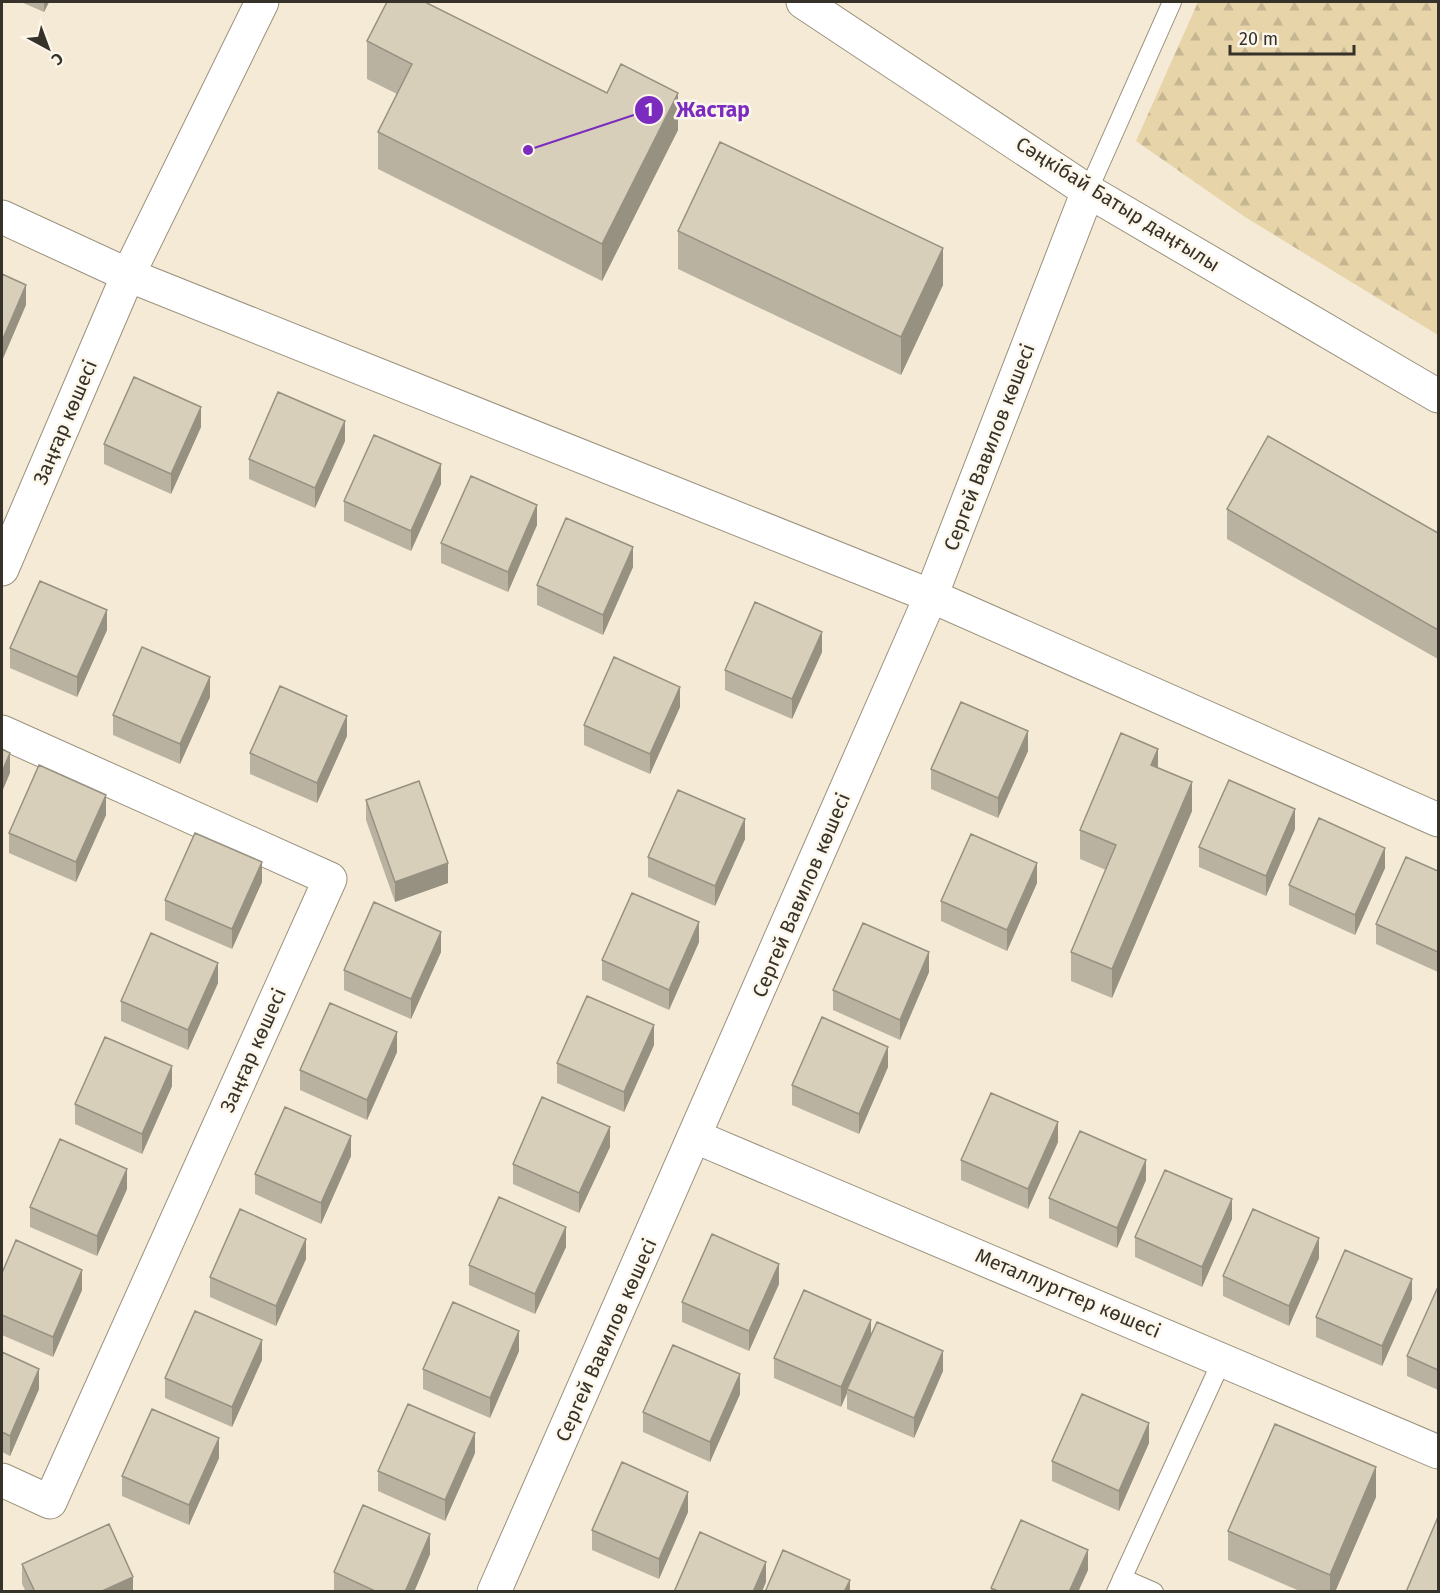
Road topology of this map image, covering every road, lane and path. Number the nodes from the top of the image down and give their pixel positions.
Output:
1 (262, 2) edge
2 (803, 2) edge
3 (1172, 2) edge
4 (1088, 191) junction
5 (2, 217) edge
6 (128, 275) junction
7 (1438, 396) edge
8 (2, 569) edge
9 (931, 596) junction
10 (2, 732) edge
11 (1438, 820) edge
12 (696, 1137) junction
13 (1223, 1358) junction
14 (1438, 1452) edge
15 (2, 1480) edge
16 (1119, 1585) edge
17 (499, 1590) edge
18 (1154, 1592) edge

1 - 6 street, Заңғар көшесі
2 - 4 street, Сәңкібай Батыр даңғылы
3 - 4 lane
4 - 7 street, Сәңкібай Батыр даңғылы
4 - 9 street, Сергей Вавилов көшесі
5 - 6 street
6 - 8 street, Заңғар көшесі
6 - 9 street
9 - 11 street
9 - 12 street, Сергей Вавилов көшесі
10 - 15 street, Заңғар көшесі
12 - 13 street, Металлургтер көшесі
12 - 17 street, Сергей Вавилов көшесі
13 - 14 street, Металлургтер көшесі
13 - 16 lane
16 - 18 lane

